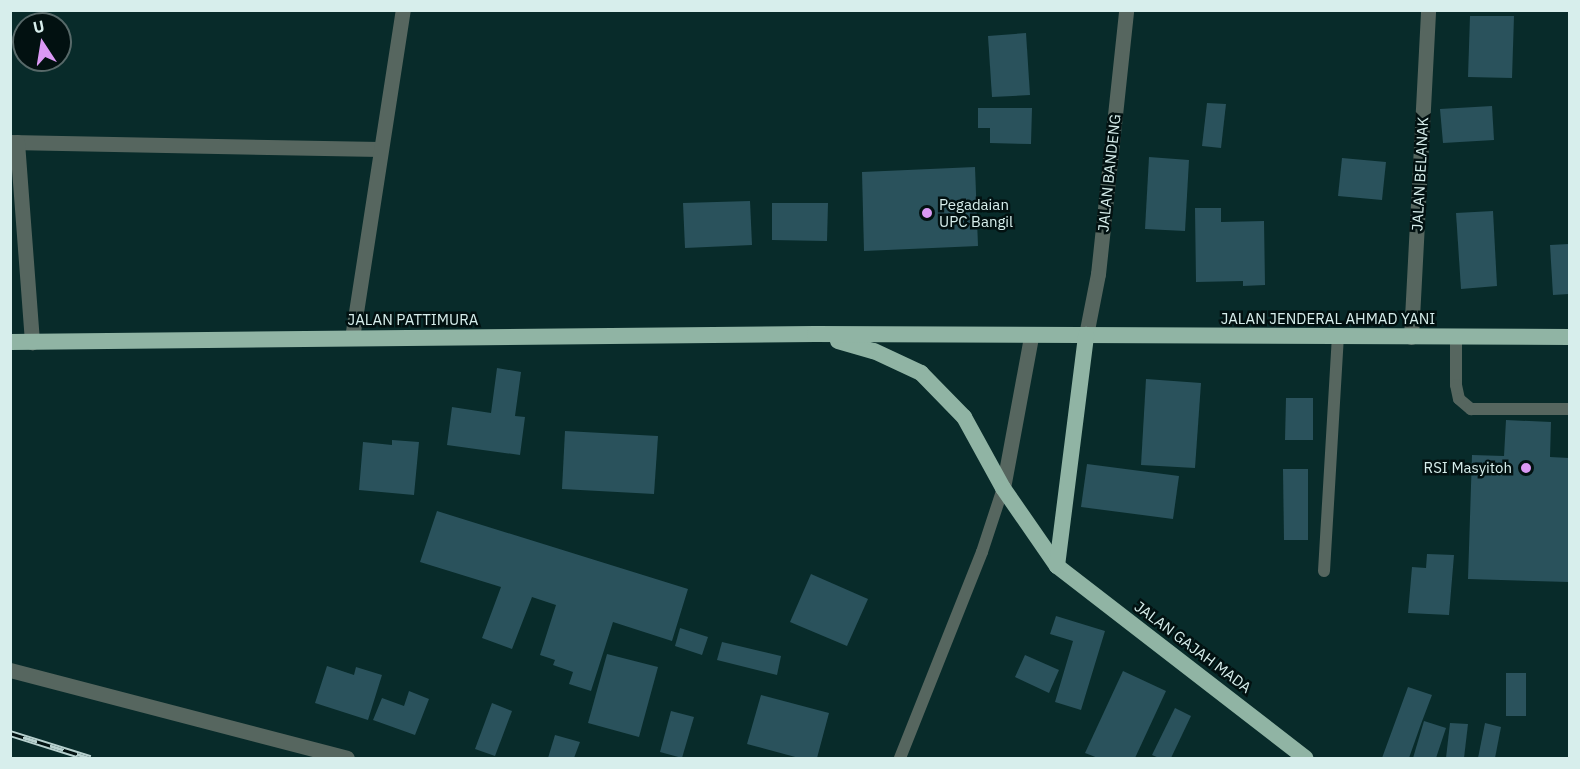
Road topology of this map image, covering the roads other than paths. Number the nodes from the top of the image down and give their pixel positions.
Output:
1 (403, 10) edge
2 (1126, 10) edge
3 (1428, 10) edge
4 (14, 142) edge
5 (380, 149) junction
6 (815, 334) junction
7 (1086, 335) junction
8 (1031, 337) junction
9 (1338, 337) junction
10 (1411, 337) junction
11 (1456, 337) junction
12 (1569, 337) edge
13 (352, 338) junction
14 (10, 342) edge
15 (32, 342) junction
16 (1569, 409) edge
17 (1003, 488) junction
18 (1057, 566) junction
19 (1324, 571) dead end
20 (10, 670) edge
21 (347, 759) edge
22 (900, 759) edge
23 (1305, 759) edge

1 - 5 street
2 - 7 street, JALAN BANDENG
3 - 10 street, JALAN BELANAK
4 - 5 street
4 - 15 street
5 - 13 street
6 - 8 highway, JALAN PATTIMURA
6 - 13 highway, JALAN PATTIMURA
6 - 17 highway, JALAN GAJAH MADA
7 - 8 highway, JALAN JENDERAL AHMAD YANI
7 - 9 highway, JALAN JENDERAL AHMAD YANI
7 - 18 highway
8 - 17 street
9 - 10 highway, JALAN JENDERAL AHMAD YANI
9 - 19 lane
10 - 11 highway, JALAN JENDERAL AHMAD YANI
11 - 12 highway, JALAN JENDERAL AHMAD YANI
11 - 16 lane
13 - 15 highway, JALAN PATTIMURA
14 - 15 highway, JALAN PATTIMURA
17 - 18 highway, JALAN GAJAH MADA
17 - 22 lane
18 - 23 highway, JALAN GAJAH MADA
20 - 21 street

